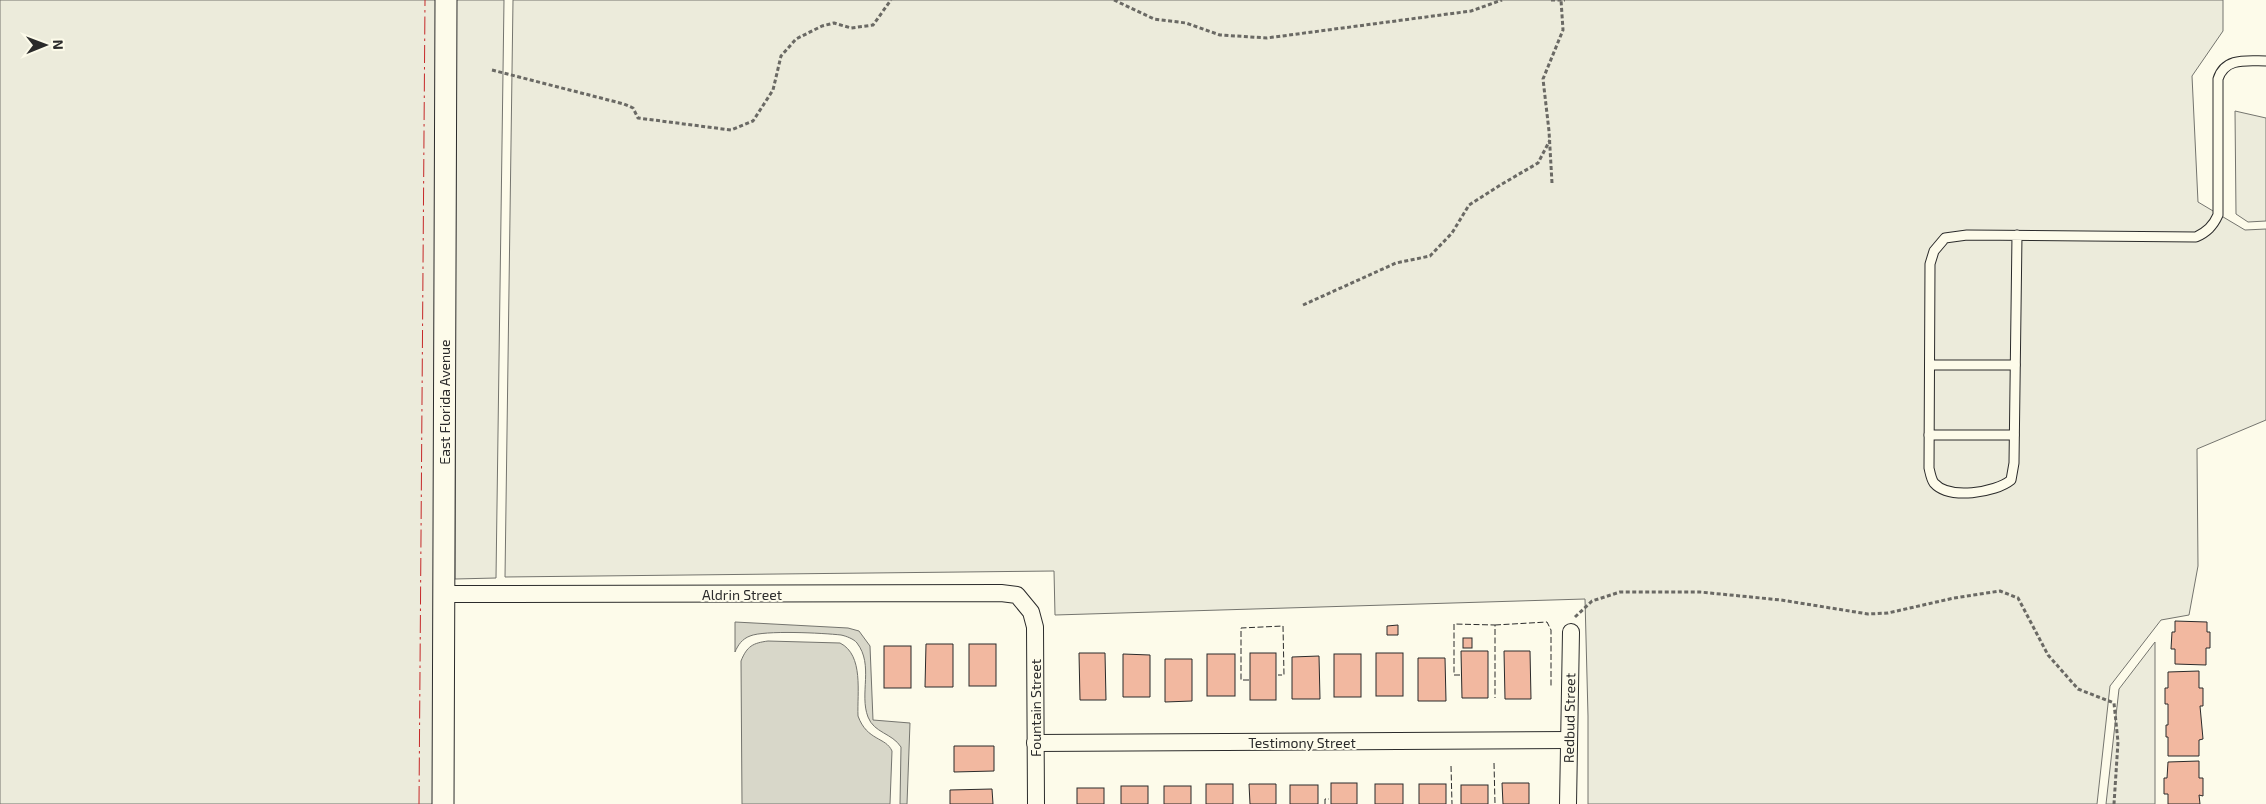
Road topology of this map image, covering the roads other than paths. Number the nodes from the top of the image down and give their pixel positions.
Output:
1 (446, 0) edge
2 (2266, 60) edge
3 (2017, 235) junction
4 (1930, 365) junction
5 (2015, 366) junction
6 (1929, 435) junction
7 (2014, 435) junction
8 (444, 594) junction
9 (1031, 612) joint
10 (1571, 632) road end
11 (1569, 740) junction
12 (1036, 744) junction
13 (443, 804) edge
14 (1036, 804) edge
15 (1568, 804) edge

1 - 8 street, East Florida Avenue
2 - 3 lane
3 - 4 lane
3 - 5 lane
4 - 5 lane
4 - 6 lane
5 - 7 lane
6 - 7 lane
6 - 7 lane
8 - 9 street, Aldrin Street
8 - 13 street, East Florida Avenue
9 - 12 street, Fountain Street
10 - 11 street, Redbud Street
11 - 12 street, Testimony Street
11 - 15 street, Redbud Street
12 - 14 street, Fountain Street

